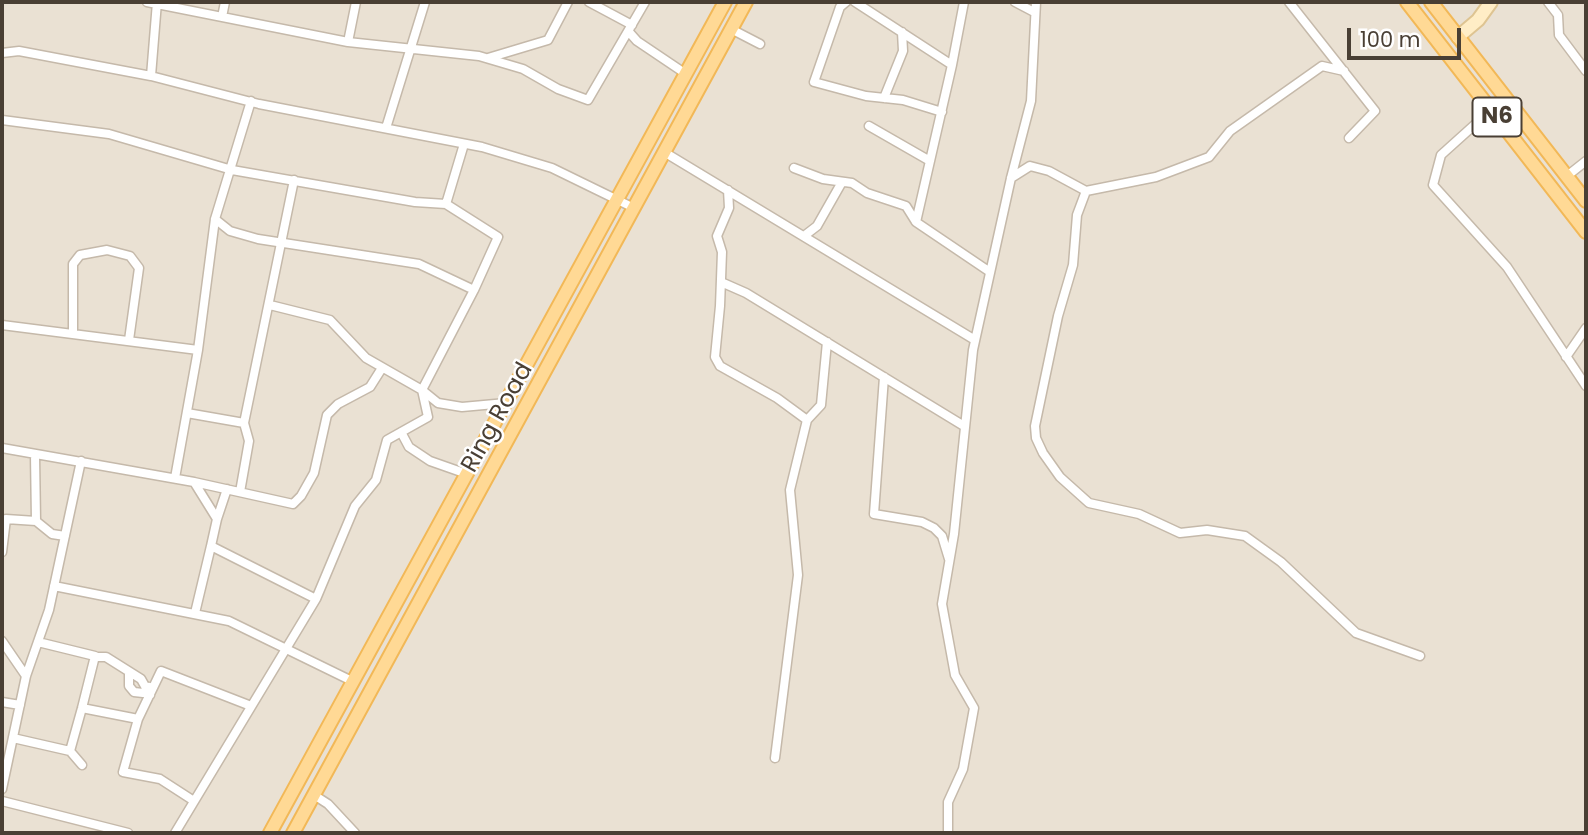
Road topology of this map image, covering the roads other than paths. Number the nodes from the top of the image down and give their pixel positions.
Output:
1 (154, 2) edge
2 (225, 2) edge
3 (356, 2) edge
4 (425, 2) edge
5 (568, 2) edge
6 (589, 2) edge
7 (645, 2) edge
8 (725, 2) edge
9 (746, 2) edge
10 (846, 2) edge
11 (855, 2) edge
12 (1015, 2) edge
13 (1036, 2) edge
14 (1289, 2) edge
15 (1407, 2) edge
16 (1431, 2) edge
17 (1491, 2) edge
18 (1548, 2) edge
19 (963, 4) edge
20 (1034, 12) junction
21 (222, 17) junction
22 (713, 24) junction
23 (631, 29) junction
24 (730, 31) junction
25 (902, 32) junction
26 (1458, 37) junction
27 (348, 43) junction
28 (760, 44) dead end
29 (410, 51) junction
30 (2, 52) edge
31 (486, 58) junction
32 (952, 65) junction
33 (1585, 68) edge
34 (1344, 71) junction
35 (685, 74) junction
36 (151, 76) junction
37 (884, 98) junction
38 (251, 101) junction
39 (1491, 110) junction
40 (942, 112) junction
41 (2, 120) edge
42 (869, 126) dead end
43 (386, 128) junction
44 (1349, 138) dead end
45 (464, 144) junction
46 (664, 152) junction
47 (930, 161) junction
48 (1586, 161) edge
49 (794, 168) dead end
50 (232, 170) junction
51 (1567, 176) junction
52 (1011, 178) junction
53 (294, 180) junction
54 (842, 182) junction
55 (727, 190) junction
56 (1086, 191) junction
57 (617, 199) junction
58 (1586, 201) edge
59 (446, 204) junction
60 (634, 208) junction
61 (215, 219) junction
62 (916, 222) junction
63 (1586, 232) edge
64 (804, 236) junction
65 (282, 241) junction
66 (990, 272) junction
67 (721, 282) junction
68 (474, 290) junction
69 (270, 305) junction
70 (2, 325) edge
71 (1586, 328) edge
72 (73, 334) junction
73 (129, 340) junction
74 (975, 340) junction
75 (827, 342) junction
76 (198, 350) junction
77 (1566, 357) junction
78 (382, 368) junction
79 (884, 377) junction
80 (1586, 386) edge
81 (422, 390) junction
82 (506, 403) junction
83 (187, 413) junction
84 (807, 420) junction
85 (244, 423) junction
86 (964, 426) junction
87 (401, 432) junction
88 (2, 448) edge
89 (35, 455) junction
90 (81, 461) junction
91 (467, 474) junction
92 (175, 478) junction
93 (194, 482) junction
94 (227, 489) junction
95 (240, 492) junction
96 (217, 520) junction
97 (36, 521) junction
98 (65, 536) junction
99 (211, 546) junction
100 (2, 552) edge
101 (949, 562) junction
102 (54, 586) junction
103 (316, 599) junction
104 (195, 614) junction
105 (2, 641) edge
106 (38, 642) junction
107 (285, 650) junction
108 (1419, 656) dead end
109 (94, 657) junction
110 (26, 676) junction
111 (354, 682) junction
112 (148, 693) junction
113 (2, 702) edge
114 (20, 705) junction
115 (251, 706) junction
116 (82, 708) junction
117 (138, 719) junction
118 (13, 738) junction
119 (70, 751) junction
120 (775, 758) dead end
121 (82, 765) dead end
122 (2, 789) edge
123 (314, 795) junction
124 (2, 801) edge
125 (194, 801) junction
126 (128, 833) edge
127 (175, 833) edge
128 (270, 833) edge
129 (293, 833) edge
130 (355, 833) edge
131 (948, 833) edge

1 - 21 street
1 - 36 street
2 - 21 street
3 - 27 street
4 - 29 street
5 - 31 street
6 - 23 street
7 - 23 street
8 - 22 main road, Ring Road
9 - 24 main road, Ring Road
10 - 37 street
11 - 25 street
12 - 20 street
13 - 20 street
14 - 34 street
15 - 39 main road, N6
16 - 26 main road, N6
17 - 26 street
18 - 33 street
19 - 32 street
20 - 52 street
21 - 27 street
22 - 24 main road
22 - 35 main road, Ring Road
23 - 31 street
23 - 35 street
24 - 28 street
24 - 46 main road, Ring Road
25 - 32 street
25 - 37 street
26 - 51 main road, N6
27 - 29 street
29 - 31 street
29 - 43 street
30 - 36 street
32 - 40 street
34 - 44 street
34 - 56 street
35 - 57 main road, Ring Road
36 - 38 street
37 - 40 street
38 - 43 street
38 - 50 street
39 - 63 main road, N6
39 - 77 street
40 - 47 street
41 - 50 street
42 - 47 street
43 - 45 street
45 - 57 street
45 - 59 street
46 - 55 street
46 - 60 main road, Ring Road
47 - 62 street
48 - 51 street
49 - 54 street
50 - 53 street
50 - 61 street
51 - 58 main road, N6
52 - 56 street
52 - 66 street
53 - 59 street
53 - 65 street
54 - 62 street
54 - 64 street
55 - 64 street
55 - 67 street
56 - 108 street
57 - 60 street
57 - 82 main road, Ring Road
59 - 68 street
60 - 123 main road, Ring Road
61 - 65 street
61 - 76 street
62 - 66 street
64 - 74 street
65 - 68 street
65 - 69 street
66 - 74 street
67 - 75 street
67 - 84 street
68 - 81 street
69 - 78 street
69 - 85 street
70 - 72 street
71 - 77 street
72 - 73 street
72 - 73 street
73 - 76 street
74 - 86 street
75 - 79 street
75 - 84 street
76 - 83 street
77 - 80 street
78 - 81 street
78 - 95 street
79 - 86 street
79 - 101 street
81 - 82 street
81 - 87 street
82 - 91 main road, Ring Road
83 - 85 street
83 - 92 street
84 - 120 street
85 - 95 street
86 - 101 street
87 - 91 street
87 - 103 street
88 - 89 street
89 - 90 street
89 - 97 street
90 - 92 street
90 - 98 street
91 - 111 main road, Ring Road
92 - 93 street
93 - 94 street
93 - 96 street
94 - 95 street
94 - 96 street
96 - 99 street
97 - 98 street
97 - 100 street
98 - 102 street
99 - 103 street
99 - 104 street
101 - 131 street
102 - 104 street
102 - 106 street
103 - 107 street
104 - 107 street
105 - 110 street
106 - 109 street
106 - 110 street
107 - 111 street
107 - 115 street
109 - 112 street
109 - 116 street
110 - 114 street
111 - 128 main road, Ring Road
112 - 115 street
112 - 117 street
113 - 114 street
114 - 118 street
115 - 125 street
116 - 117 street
116 - 119 street
117 - 125 street
118 - 119 street
118 - 122 street
119 - 121 street
123 - 129 main road, Ring Road
123 - 130 street
124 - 126 street
125 - 127 street

